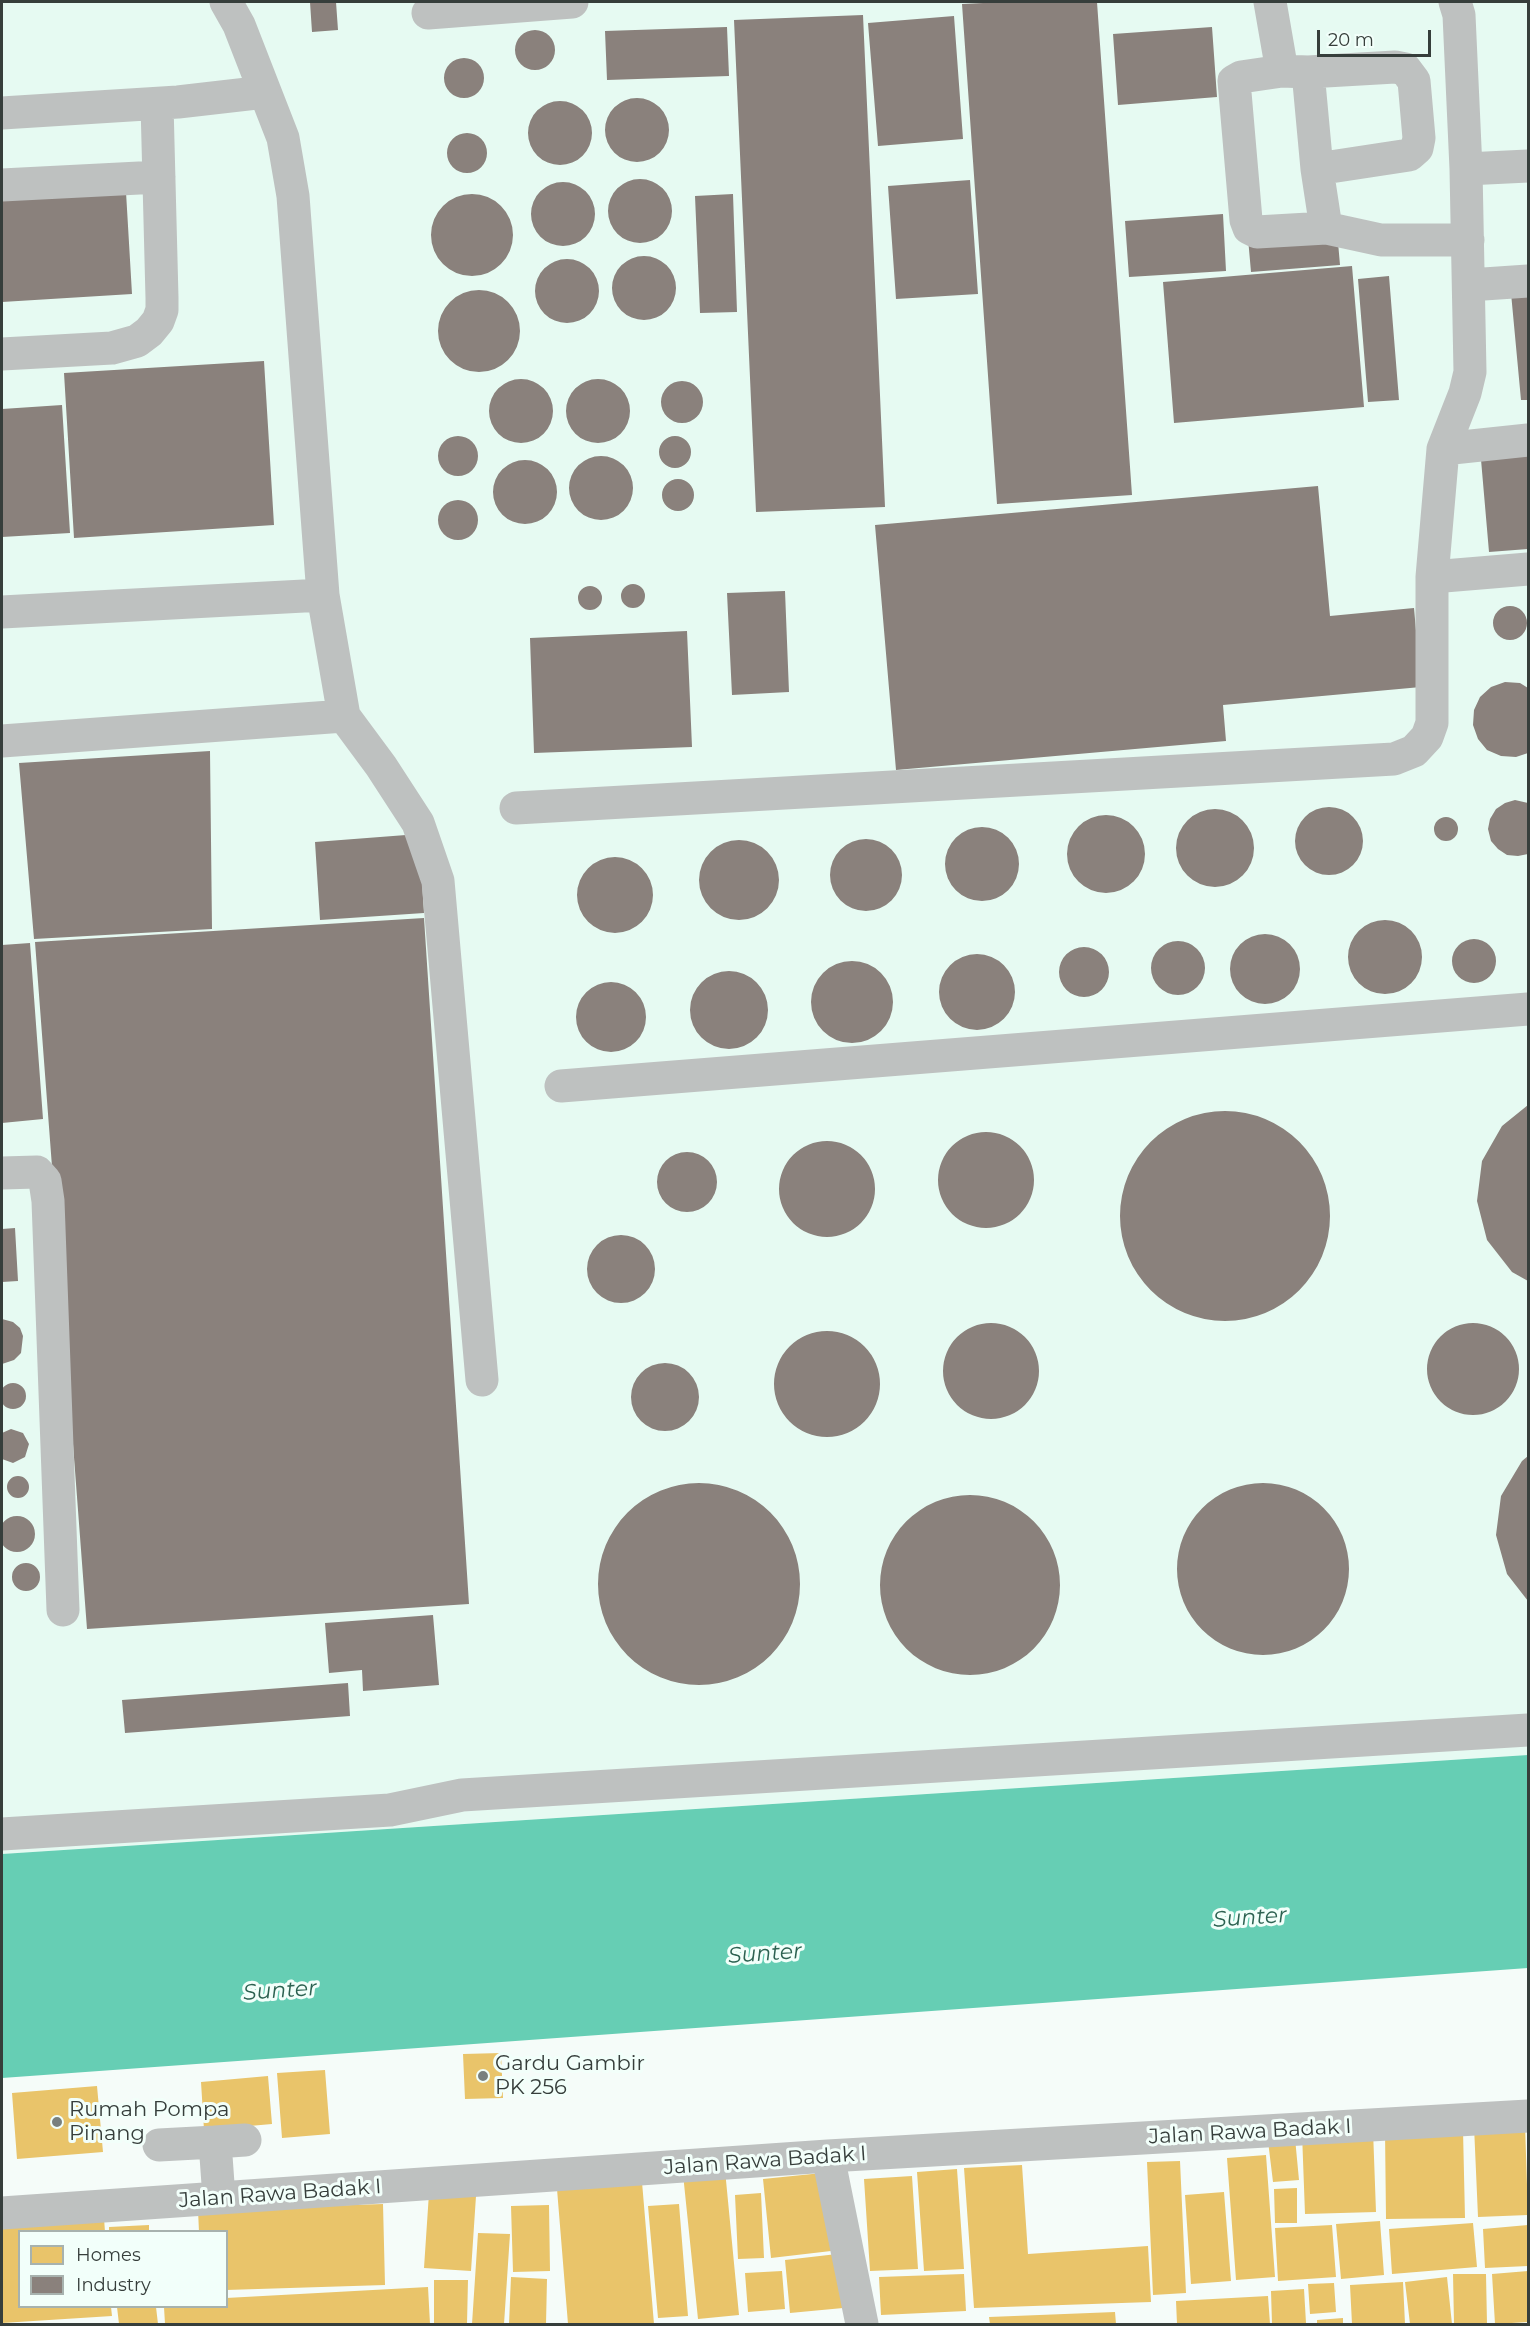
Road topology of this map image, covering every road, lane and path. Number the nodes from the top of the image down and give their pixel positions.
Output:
1 (226, 2) edge
2 (572, 2) edge
3 (1270, 2) edge
4 (1455, 2) edge
5 (428, 13) dead end
6 (1295, 72) junction
7 (265, 92) junction
8 (158, 104) junction
9 (2, 113) edge
10 (1528, 166) edge
11 (1317, 169) junction
12 (1466, 169) junction
13 (159, 177) junction
14 (2, 185) edge
15 (1326, 228) junction
16 (1468, 240) junction
17 (1528, 281) edge
18 (1469, 285) junction
19 (2, 354) edge
20 (1528, 440) edge
21 (1443, 449) junction
22 (1528, 569) edge
23 (1432, 577) junction
24 (323, 595) junction
25 (2, 612) edge
26 (344, 716) junction
27 (2, 741) edge
28 (516, 808) dead end
29 (1528, 1009) edge
30 (561, 1086) dead end
31 (2, 1173) edge
32 (482, 1380) dead end
33 (63, 1610) dead end
34 (1528, 1730) edge
35 (2, 1834) edge
36 (1528, 2116) edge
37 (159, 2145) dead end
38 (828, 2156) junction
39 (219, 2198) junction
40 (2, 2213) edge
41 (862, 2325) edge

1 - 7 street
2 - 5 street
3 - 6 street
4 - 12 street
6 - 11 street
6 - 11 street
6 - 15 street
7 - 8 street
7 - 24 street
8 - 9 street
8 - 13 street
10 - 12 street
11 - 15 street
12 - 16 street
13 - 14 street
13 - 19 street
15 - 16 street
16 - 18 street
17 - 18 street
18 - 21 street
20 - 21 street
21 - 23 street
22 - 23 street
23 - 28 street
24 - 25 street
24 - 26 street
26 - 27 street
26 - 32 street
29 - 30 street
31 - 33 street
34 - 35 street
36 - 38 street, Jalan Rawa Badak I
37 - 39 street
38 - 39 street, Jalan Rawa Badak I
38 - 41 street
39 - 40 street, Jalan Rawa Badak I

